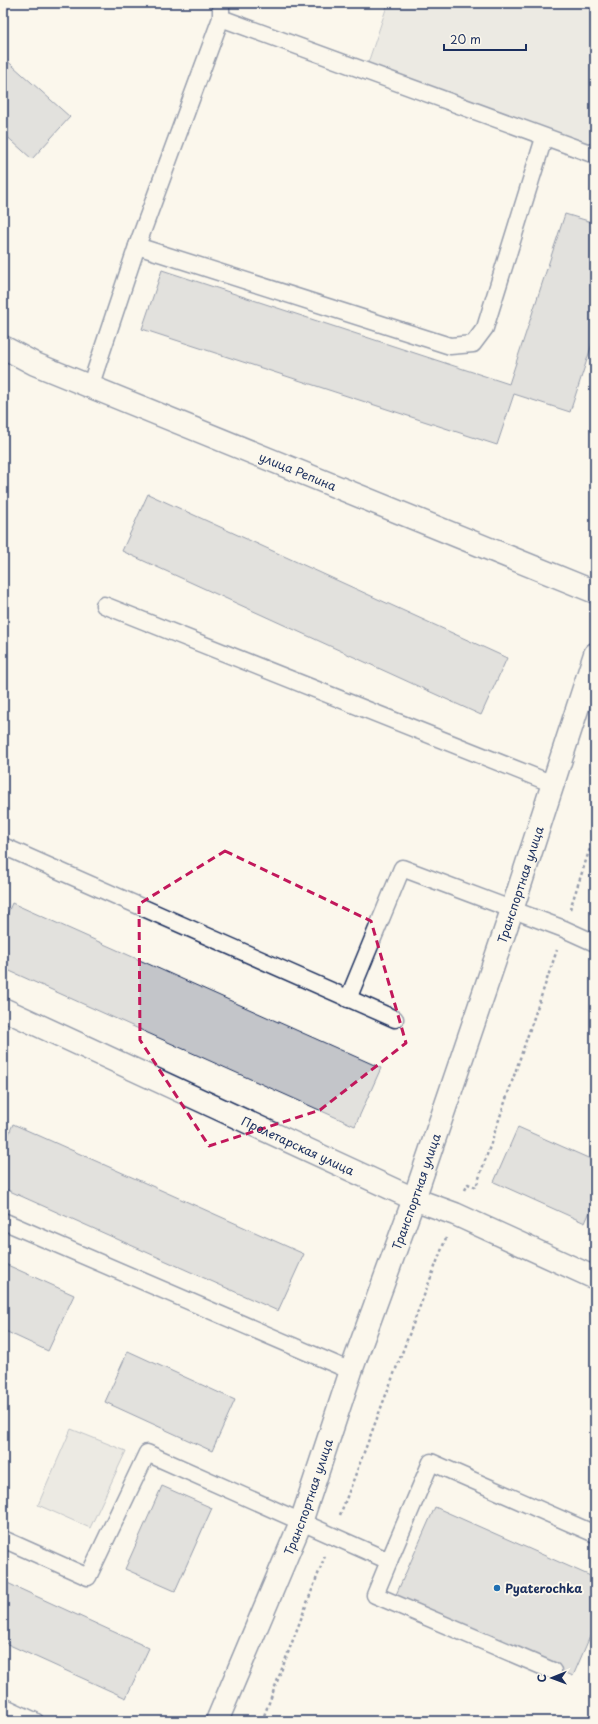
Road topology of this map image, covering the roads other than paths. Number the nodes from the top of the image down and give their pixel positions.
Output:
1 (221, 11) edge
2 (544, 138) junction
3 (595, 155) edge
4 (137, 246) junction
5 (3, 346) edge
6 (90, 387) junction
7 (595, 592) edge
8 (104, 605) dead end
9 (595, 654) edge
10 (552, 784) junction
11 (3, 846) edge
12 (512, 910) junction
13 (595, 943) edge
14 (348, 999) junction
15 (3, 1009) edge
16 (396, 1019) dead end
17 (414, 1199) junction
18 (3, 1220) edge
19 (595, 1278) edge
20 (351, 1371) junction
21 (301, 1522) junction
22 (595, 1534) edge
23 (3, 1539) edge
24 (389, 1560) junction
25 (553, 1671) dead end
26 (3, 1706) edge
27 (35, 1721) edge
28 (217, 1721) edge

1 - 2 lane
1 - 4 lane
2 - 3 lane
2 - 4 lane
4 - 6 lane
5 - 6 street, улица Репина
6 - 7 street, улица Репина
8 - 10 lane
9 - 10 street, Транспортная улица
10 - 12 street, Транспортная улица
11 - 14 lane
12 - 13 lane
12 - 14 lane
12 - 17 street, Транспортная улица
14 - 16 lane
15 - 17 street, Пролетарская улица
17 - 19 street, Пролетарская улица
17 - 20 street, Транспортная улица
18 - 20 lane
20 - 21 street, Транспортная улица
21 - 23 lane
21 - 24 lane
21 - 28 street, Транспортная улица
22 - 24 lane
24 - 25 lane
26 - 27 lane

